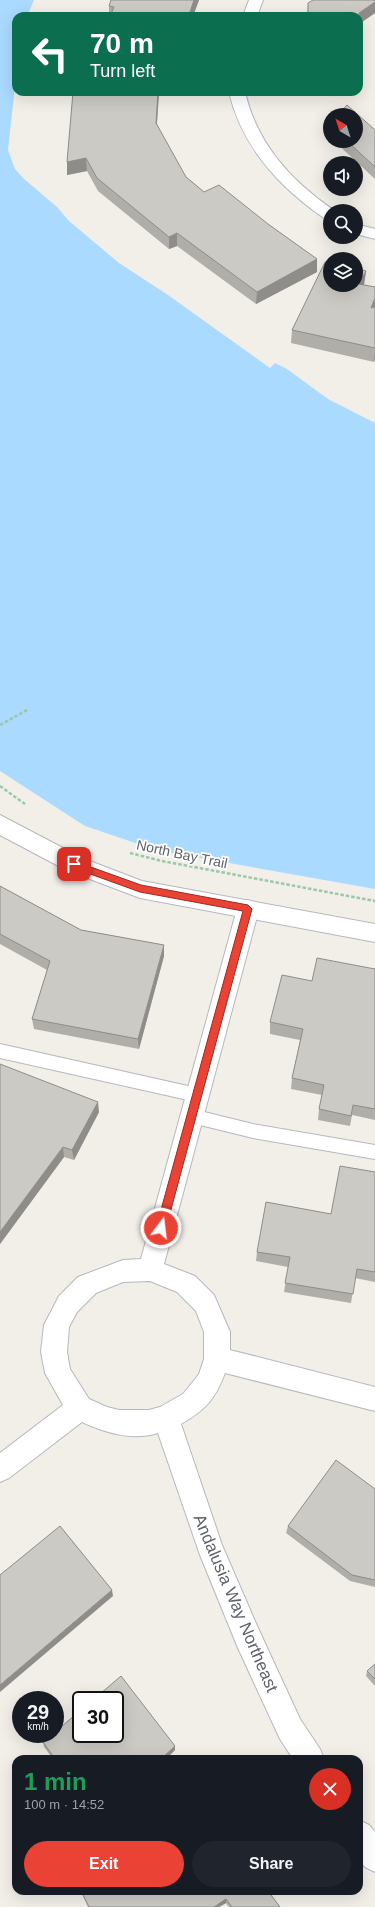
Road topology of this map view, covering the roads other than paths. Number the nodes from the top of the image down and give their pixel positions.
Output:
1 (256, 0) edge
2 (252, 12) edge
3 (238, 96) edge
4 (323, 211) edge
5 (363, 231) edge
6 (375, 234) edge
7 (2, 829) edge
8 (248, 909) junction
9 (375, 933) edge
10 (0, 1051) edge
11 (195, 1105) junction
12 (375, 1152) edge
13 (150, 1270) junction
14 (216, 1359) junction
15 (375, 1399) edge
16 (80, 1408) junction
17 (166, 1418) junction
18 (0, 1469) edge
19 (307, 1755) edge
20 (363, 1840) edge
21 (375, 1857) edge

1 - 2 street
3 - 4 street
5 - 6 street
7 - 8 street
8 - 9 street
8 - 11 street
10 - 11 lane
11 - 12 lane
11 - 13 street
13 - 14 street
13 - 16 street
14 - 15 street
14 - 17 street
16 - 17 street
16 - 18 street
17 - 19 street, Andalusia Way Northeast
20 - 21 street

